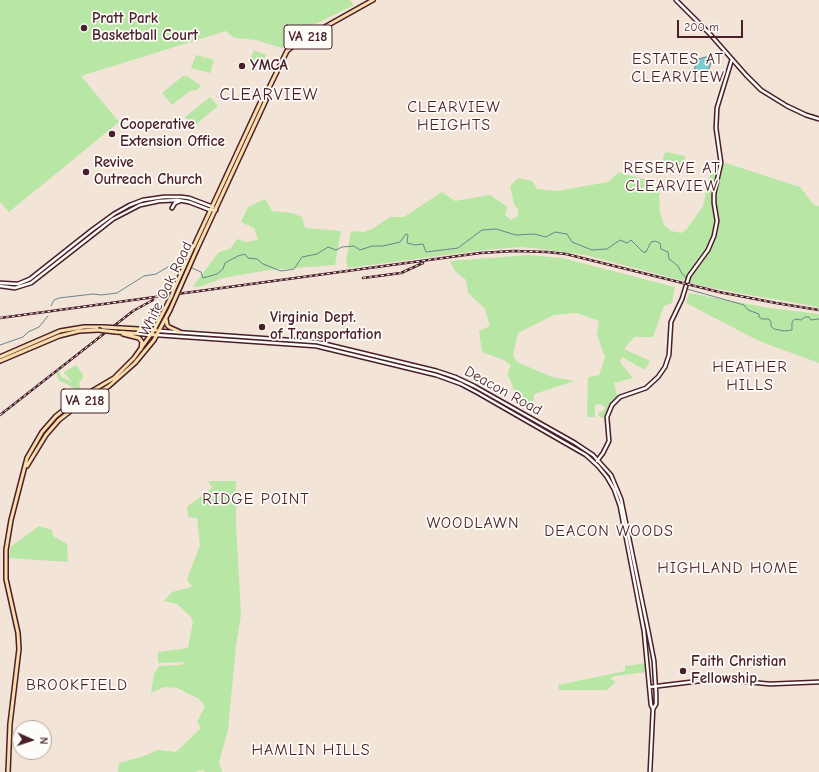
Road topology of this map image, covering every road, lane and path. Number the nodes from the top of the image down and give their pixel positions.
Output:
1 (373, 0) edge
2 (676, 0) edge
3 (732, 59) junction
4 (265, 96) junction
5 (819, 119) edge
6 (163, 201) junction
7 (182, 201) junction
8 (211, 208) junction
9 (216, 210) junction
10 (0, 284) edge
11 (166, 318) junction
12 (154, 330) junction
13 (160, 331) junction
14 (117, 332) junction
15 (180, 332) junction
16 (152, 334) junction
17 (157, 335) junction
18 (140, 351) junction
19 (0, 357) edge
20 (0, 361) edge
21 (597, 460) junction
22 (595, 463) junction
23 (25, 469) junction
24 (819, 682) edge
25 (650, 687) junction
26 (656, 687) junction
27 (653, 709) junction
28 (8, 772) edge
29 (650, 772) edge

1 - 4 main road, VA 218
2 - 3 main road
3 - 5 main road
3 - 21 main road
4 - 8 main road, VA 218
4 - 9 main road, VA 218
6 - 7 main road
6 - 7 main road
6 - 10 main road
7 - 8 main road
8 - 9 main road
8 - 10 main road
8 - 12 main road, White Oak Road / VA 218, bridge
9 - 11 main road, White Oak Road / VA 218, bridge
11 - 13 main road, White Oak Road / VA 218
11 - 15 main road
12 - 13 main road, Deacon Road
12 - 16 main road, White Oak Road / VA 218
12 - 19 main road, Deacon Road, bridge
13 - 15 main road, Deacon Road
13 - 17 main road, White Oak Road / VA 218
14 - 16 main road, Deacon Road
14 - 18 main road
14 - 20 main road, bridge
15 - 21 main road, Deacon Road
16 - 17 main road, Deacon Road
16 - 18 main road, White Oak Road / VA 218
17 - 22 main road, Deacon Road
17 - 23 main road, White Oak Road / VA 218
18 - 23 main road, White Oak Road / VA 218
21 - 22 main road
21 - 26 main road, Deacon Road
22 - 25 main road, Deacon Road
23 - 28 main road, White Oak Road / VA 218
24 - 26 main road
25 - 26 main road
25 - 27 main road, Deacon Road
26 - 27 main road, Deacon Road
27 - 29 main road, Deacon Road

